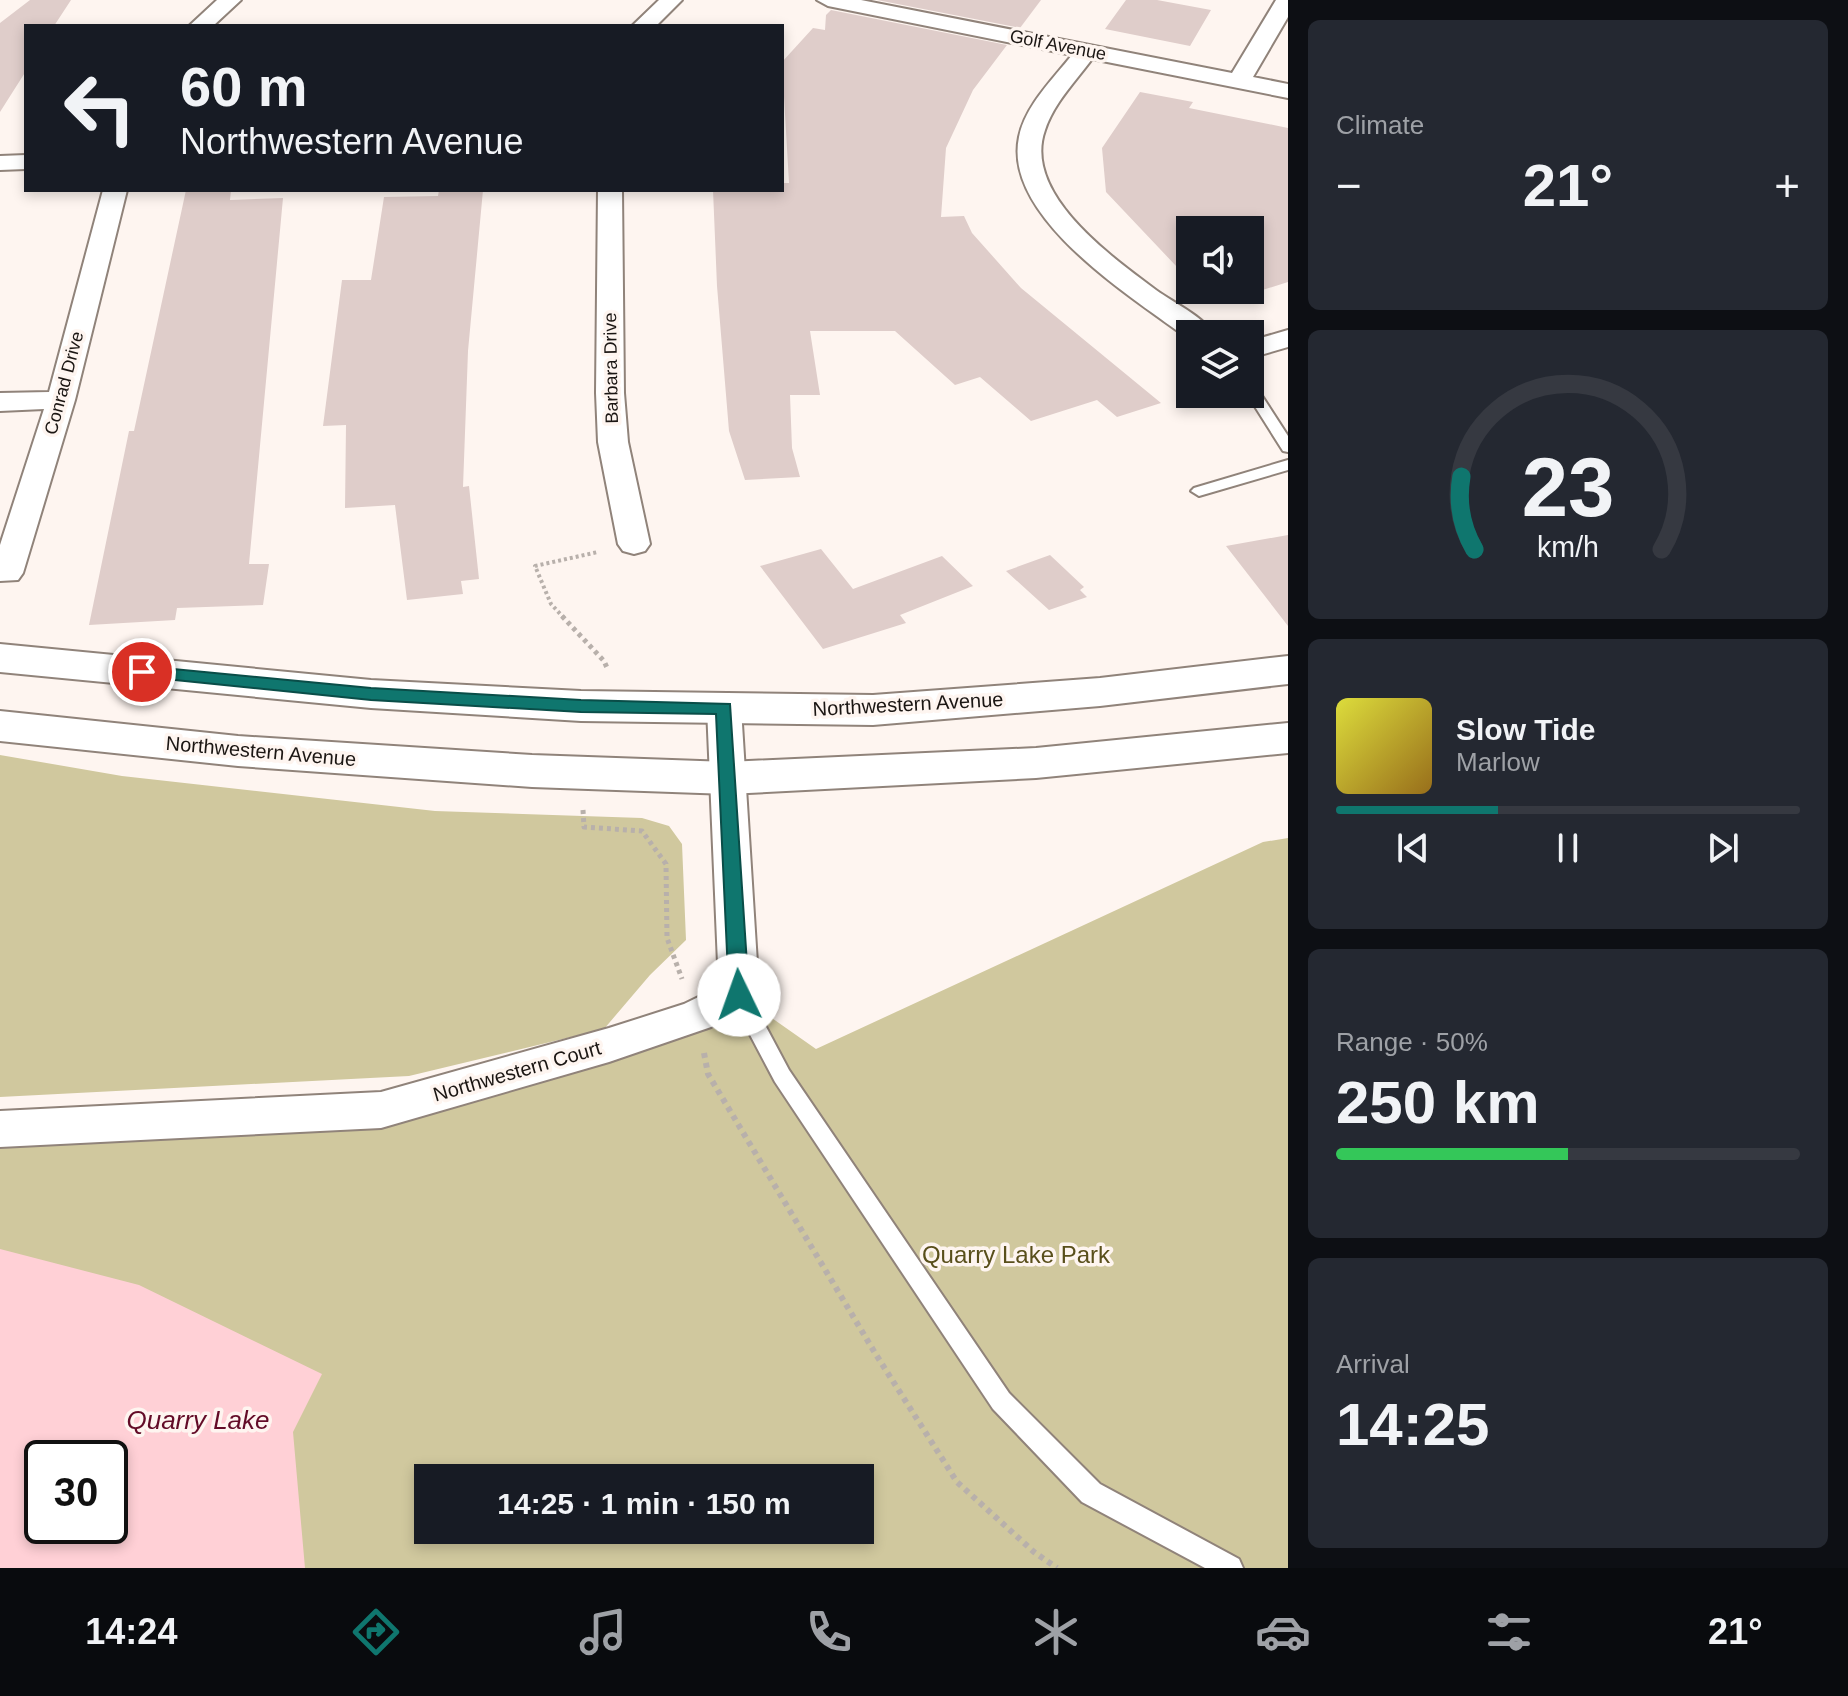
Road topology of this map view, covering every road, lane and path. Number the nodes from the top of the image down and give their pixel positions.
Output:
1 (230, 0) edge
2 (671, 0) edge
3 (828, 0) edge
4 (1287, 2) edge
5 (202, 24) edge
6 (645, 24) edge
7 (1086, 51) junction
8 (1239, 81) junction
9 (1288, 91) edge
10 (24, 162) edge
11 (0, 163) edge
12 (114, 192) edge
13 (610, 192) edge
14 (1182, 320) edge
15 (1288, 338) edge
16 (1264, 346) edge
17 (61, 400) junction
18 (0, 402) edge
19 (1263, 408) edge
20 (1288, 448) edge
21 (1288, 465) edge
22 (1199, 491) dead end
23 (634, 544) dead end
24 (7, 573) dead end
25 (0, 658) edge
26 (1288, 670) edge
27 (724, 708) junction
28 (0, 726) edge
29 (1288, 738) edge
30 (728, 778) junction
31 (739, 995) junction
32 (0, 1129) edge
33 (1230, 1568) edge

1 - 5 street
2 - 6 street
3 - 7 street, Golf Avenue
4 - 8 street
7 - 8 street, Golf Avenue
7 - 14 street
8 - 9 street, Golf Avenue
10 - 11 street
12 - 17 street, Conrad Drive
13 - 23 street, Barbara Drive
15 - 16 street
17 - 18 street
17 - 24 street, Conrad Drive
19 - 20 lane
21 - 22 lane
25 - 27 main road, Northwestern Avenue
26 - 27 main road, Northwestern Avenue
27 - 30 street
28 - 30 main road, Northwestern Avenue
29 - 30 main road, Northwestern Avenue
30 - 31 street
31 - 32 street, Northwestern Court
31 - 33 lane

